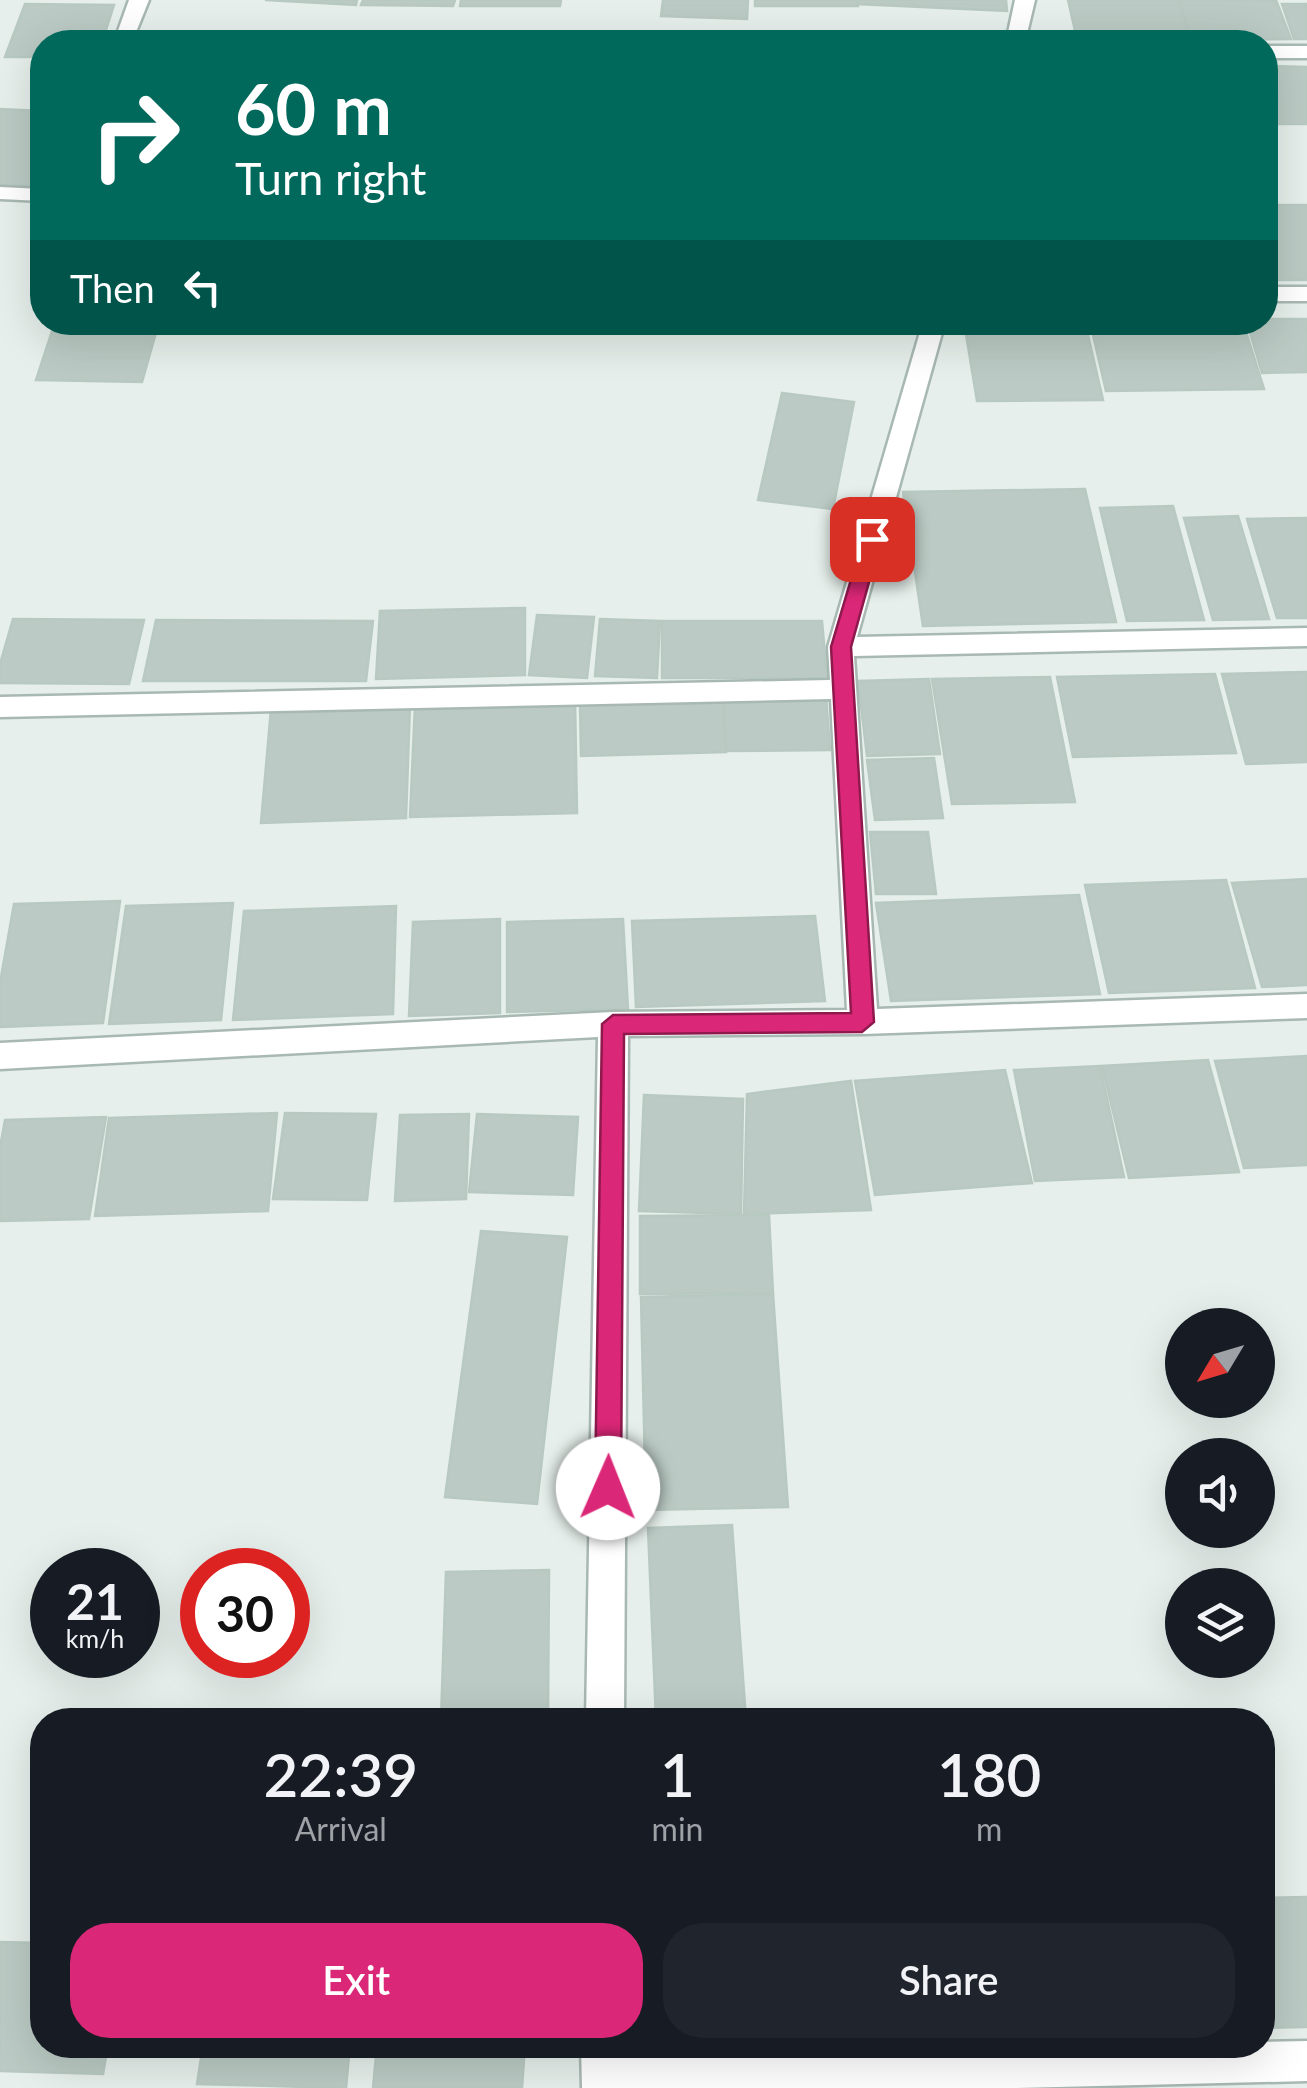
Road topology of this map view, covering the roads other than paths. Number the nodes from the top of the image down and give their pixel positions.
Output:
1 (139, 0) edge
2 (1025, 0) edge
3 (128, 30) edge
4 (1018, 30) edge
5 (1278, 52) edge
6 (1307, 52) edge
7 (0, 194) edge
8 (30, 195) edge
9 (1278, 294) edge
10 (1307, 294) edge
11 (930, 335) edge
12 (1307, 637) edge
13 (841, 647) junction
14 (844, 690) junction
15 (0, 707) edge
16 (1307, 1006) edge
17 (862, 1022) junction
18 (613, 1024) junction
19 (0, 1056) edge
20 (605, 1708) edge
21 (1307, 2061) edge
22 (601, 2070) edge

1 - 3 street
2 - 4 street
5 - 6 street
7 - 8 street
9 - 10 street
11 - 13 street
12 - 13 street
13 - 14 street
14 - 15 street
14 - 17 street
16 - 17 street
17 - 18 street
18 - 19 street
18 - 20 street
21 - 22 street

